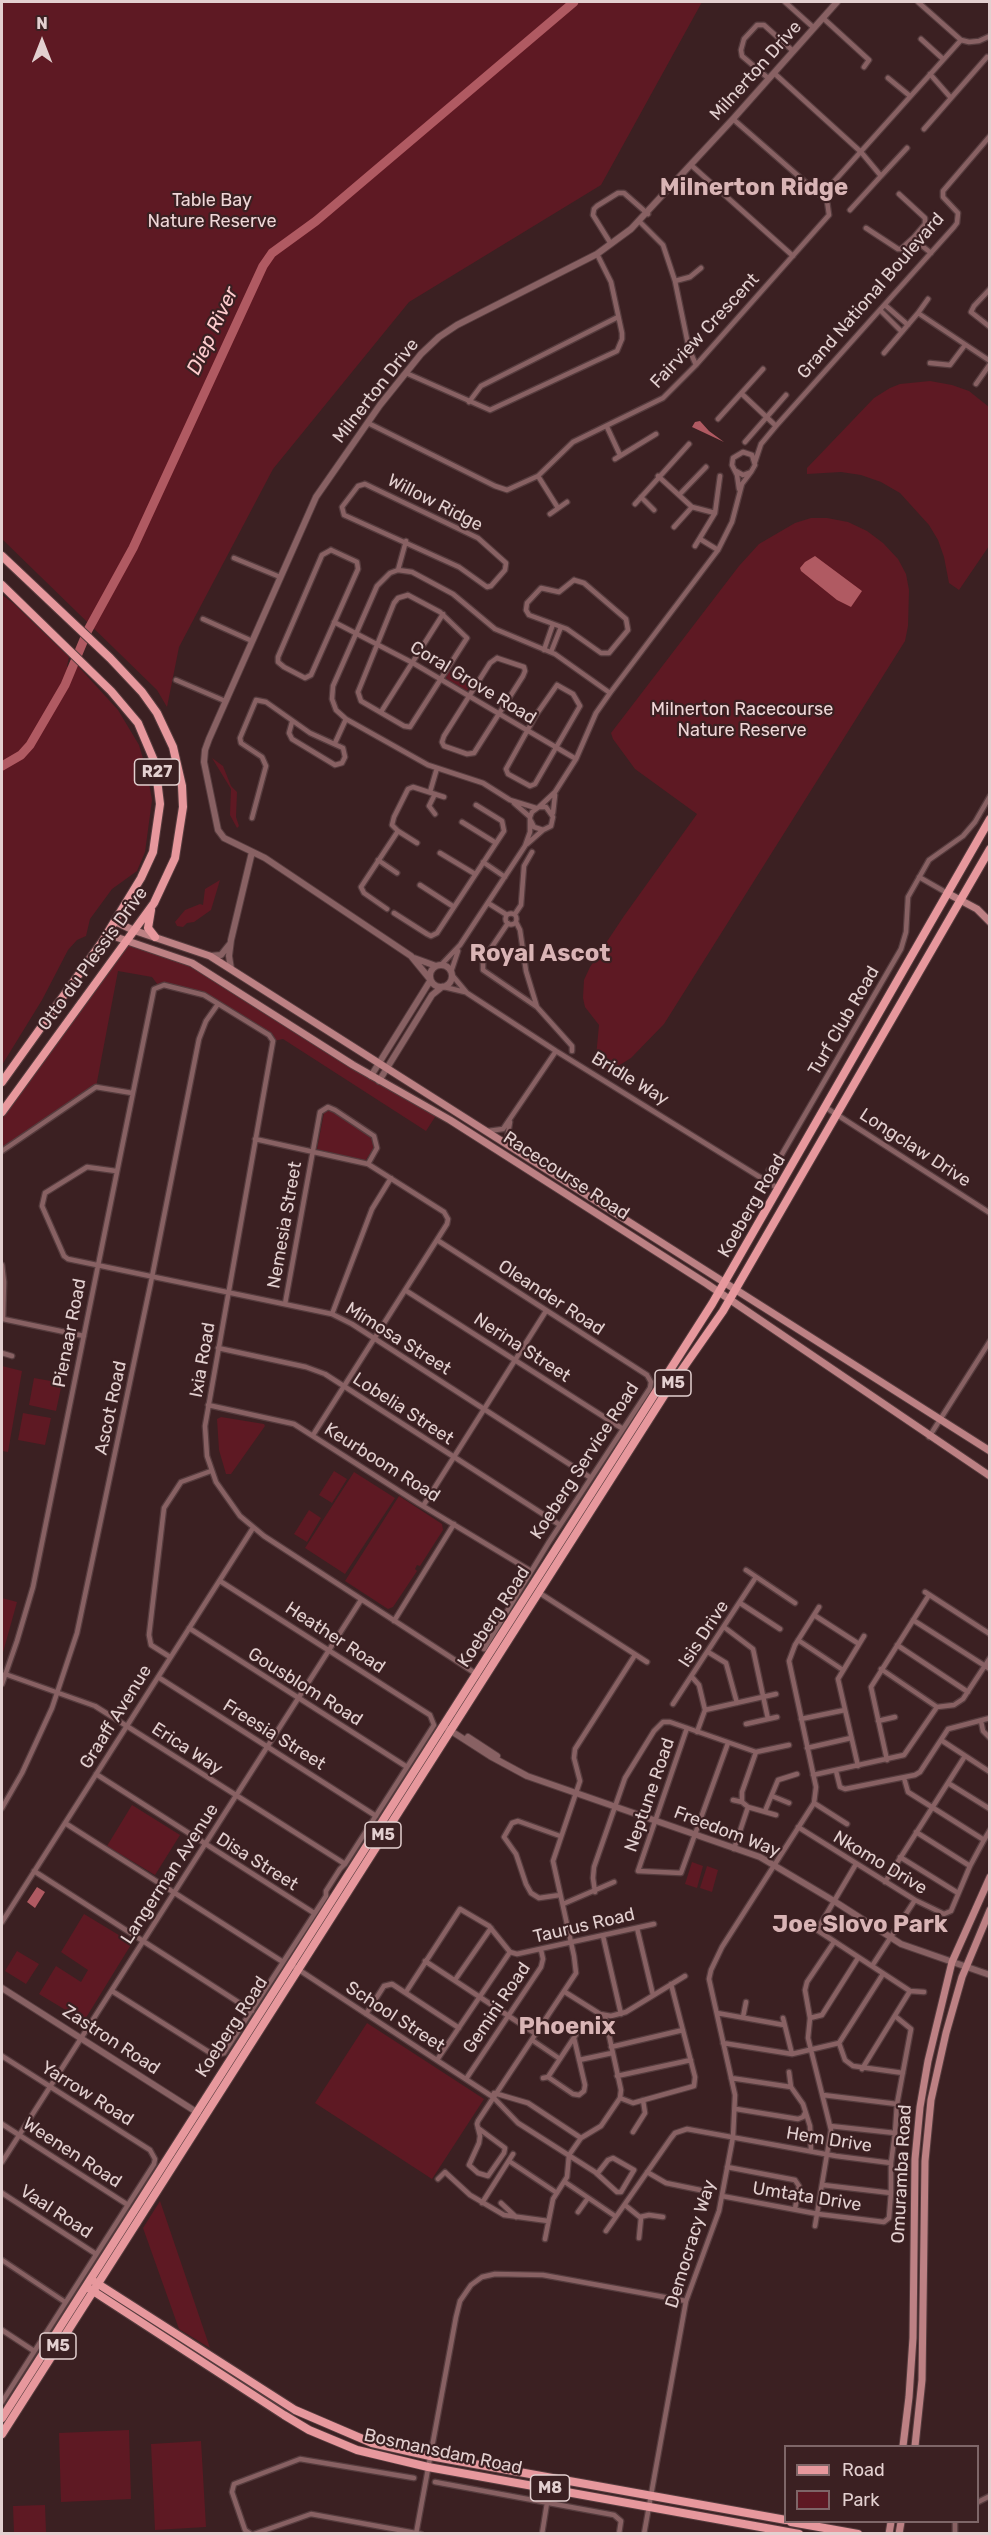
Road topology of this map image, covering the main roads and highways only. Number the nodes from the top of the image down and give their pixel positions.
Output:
1 (2, 556) edge
2 (2, 585) edge
3 (990, 819) edge
4 (990, 849) edge
5 (947, 893) junction
6 (960, 900) junction
7 (154, 903) junction
8 (116, 922) junction
9 (990, 922) edge
10 (133, 930) junction
11 (107, 934) junction
12 (155, 937) junction
13 (124, 941) junction
14 (2, 1082) edge
15 (2, 1112) edge
16 (724, 1283) junction
17 (735, 1289) junction
18 (719, 1292) junction
19 (729, 1300) junction
20 (990, 1452) edge
21 (990, 1476) edge
22 (990, 1877) edge
23 (990, 1910) edge
24 (94, 2282) junction
25 (90, 2289) junction
26 (2, 2418) edge
27 (2, 2434) edge
28 (903, 2445) edge
29 (915, 2445) edge
30 (784, 2520) edge
31 (797, 2523) edge
32 (799, 2534) edge
33 (858, 2534) edge

1 - 7 main road, Otto du Plessis Drive / R27
2 - 8 main road, Otto du Plessis Drive / R27
3 - 5 main road, Koeberg Road / M5
4 - 6 main road, Koeberg Road / M5
5 - 6 main road
5 - 16 main road, Koeberg Road / M5
6 - 9 main road
6 - 17 main road, Koeberg Road / M5
7 - 10 main road, Otto du Plessis Drive / R27
7 - 12 main road
8 - 10 main road, Racecourse Road
8 - 11 main road, Otto du Plessis Drive / R27
10 - 12 main road, Racecourse Road
10 - 13 main road, Otto du Plessis Drive / R27
11 - 13 main road, Racecourse Road
11 - 14 main road, Otto du Plessis Drive / R27
12 - 16 main road, Racecourse Road
13 - 15 main road, Otto du Plessis Drive / R27
13 - 18 main road, Racecourse Road
16 - 17 main road, Racecourse Road
16 - 18 main road, Koeberg Road / M5
17 - 19 main road, Koeberg Road / M5
17 - 20 main road, Racecourse Road
18 - 19 main road, Racecourse Road
18 - 24 main road, Koeberg Road / M5
19 - 21 main road, Racecourse Road
19 - 24 main road, Koeberg Road / M5
22 - 28 main road, Omuramba Road
23 - 29 main road, Omuramba Road
24 - 25 main road, Koeberg Road / M5
24 - 30 main road, Bosmansdam Road / M8
25 - 26 main road, Koeberg Road / M5
25 - 27 main road, Koeberg Road / M5
25 - 32 main road, Bosmansdam Road / M8
31 - 33 main road

